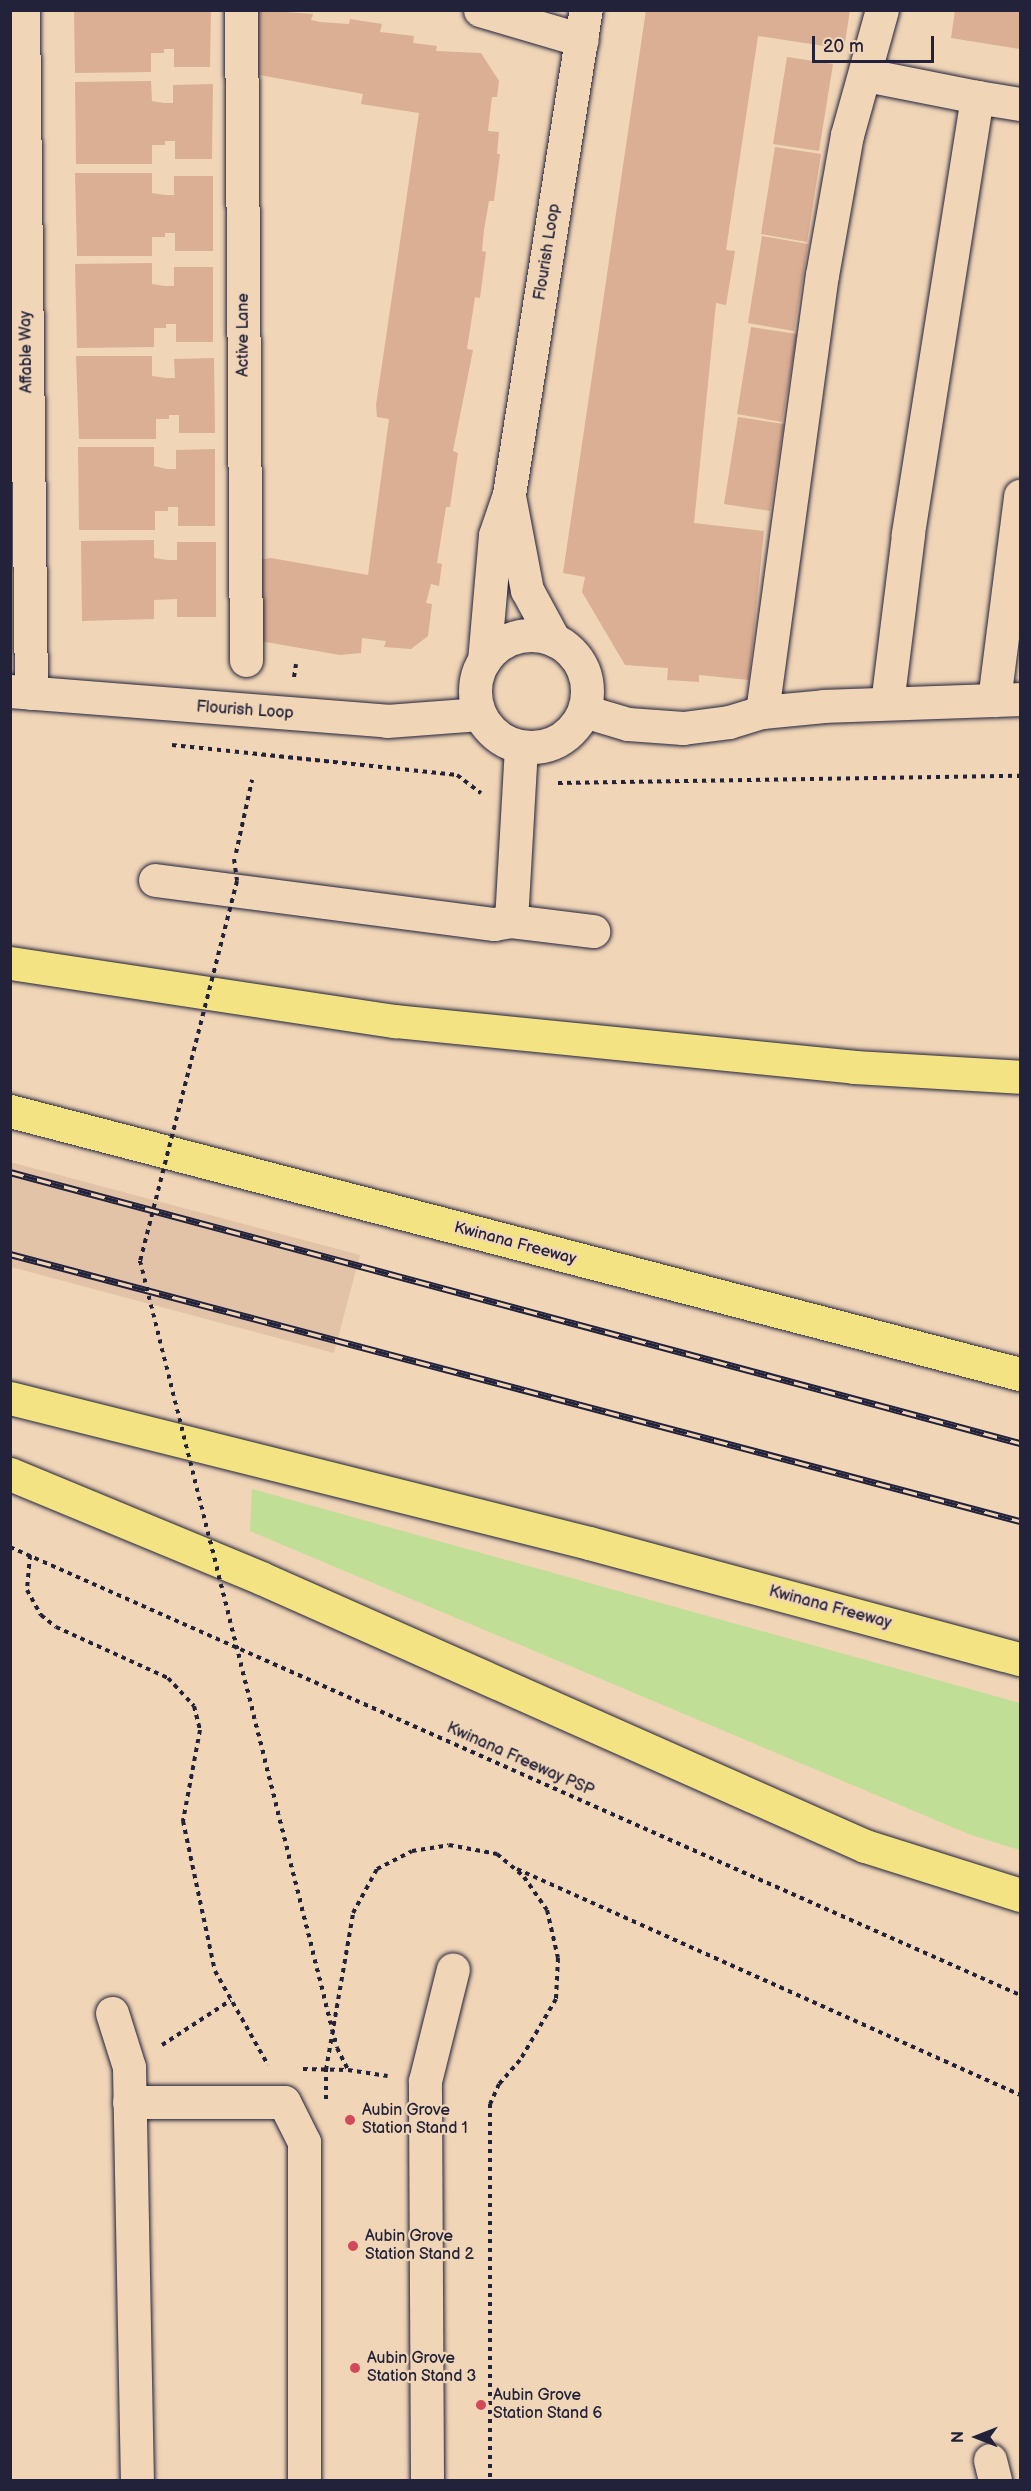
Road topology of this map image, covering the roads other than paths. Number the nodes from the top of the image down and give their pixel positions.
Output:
1 (23, 10) edge
2 (241, 10) edge
3 (480, 10) edge
4 (882, 10) edge
5 (584, 25) edge
6 (866, 75) junction
7 (977, 97) junction
8 (1020, 104) edge
9 (509, 494) junction
10 (1020, 496) edge
11 (554, 640) junction
12 (246, 660) dead end
13 (484, 662) junction
14 (21, 692) edge
15 (1007, 700) edge
16 (887, 703) junction
17 (584, 711) junction
18 (762, 712) junction
19 (480, 714) junction
20 (521, 747) junction
21 (155, 880) dead end
22 (511, 921) junction
23 (592, 931) dead end
24 (10, 963) edge
25 (1020, 1077) edge
26 (10, 1111) edge
27 (1020, 1374) edge
28 (10, 1398) edge
29 (10, 1474) edge
30 (1020, 1659) edge
31 (1020, 1895) edge
32 (453, 1969) dead end
33 (112, 2013) dead end
34 (129, 2102) junction
35 (137, 2481) edge
36 (304, 2481) edge
37 (427, 2481) edge

1 - 14 street, Affable Way
2 - 12 street, Active Lane
3 - 5 street
4 - 6 street
5 - 9 street, Flourish Loop
6 - 7 street
6 - 18 street
7 - 8 street
7 - 16 street
9 - 11 street, Flourish Loop
9 - 13 street, Flourish Loop
10 - 15 street
11 - 13 street
11 - 17 street
13 - 19 street
14 - 19 street, Flourish Loop
15 - 16 street
16 - 18 street
17 - 18 street
17 - 20 street
19 - 20 street
20 - 22 street
21 - 22 street
22 - 23 street
24 - 25 highway
26 - 27 highway, Kwinana Freeway
28 - 30 highway, Kwinana Freeway
29 - 31 highway
32 - 37 street
33 - 34 street
34 - 35 street
34 - 36 street

